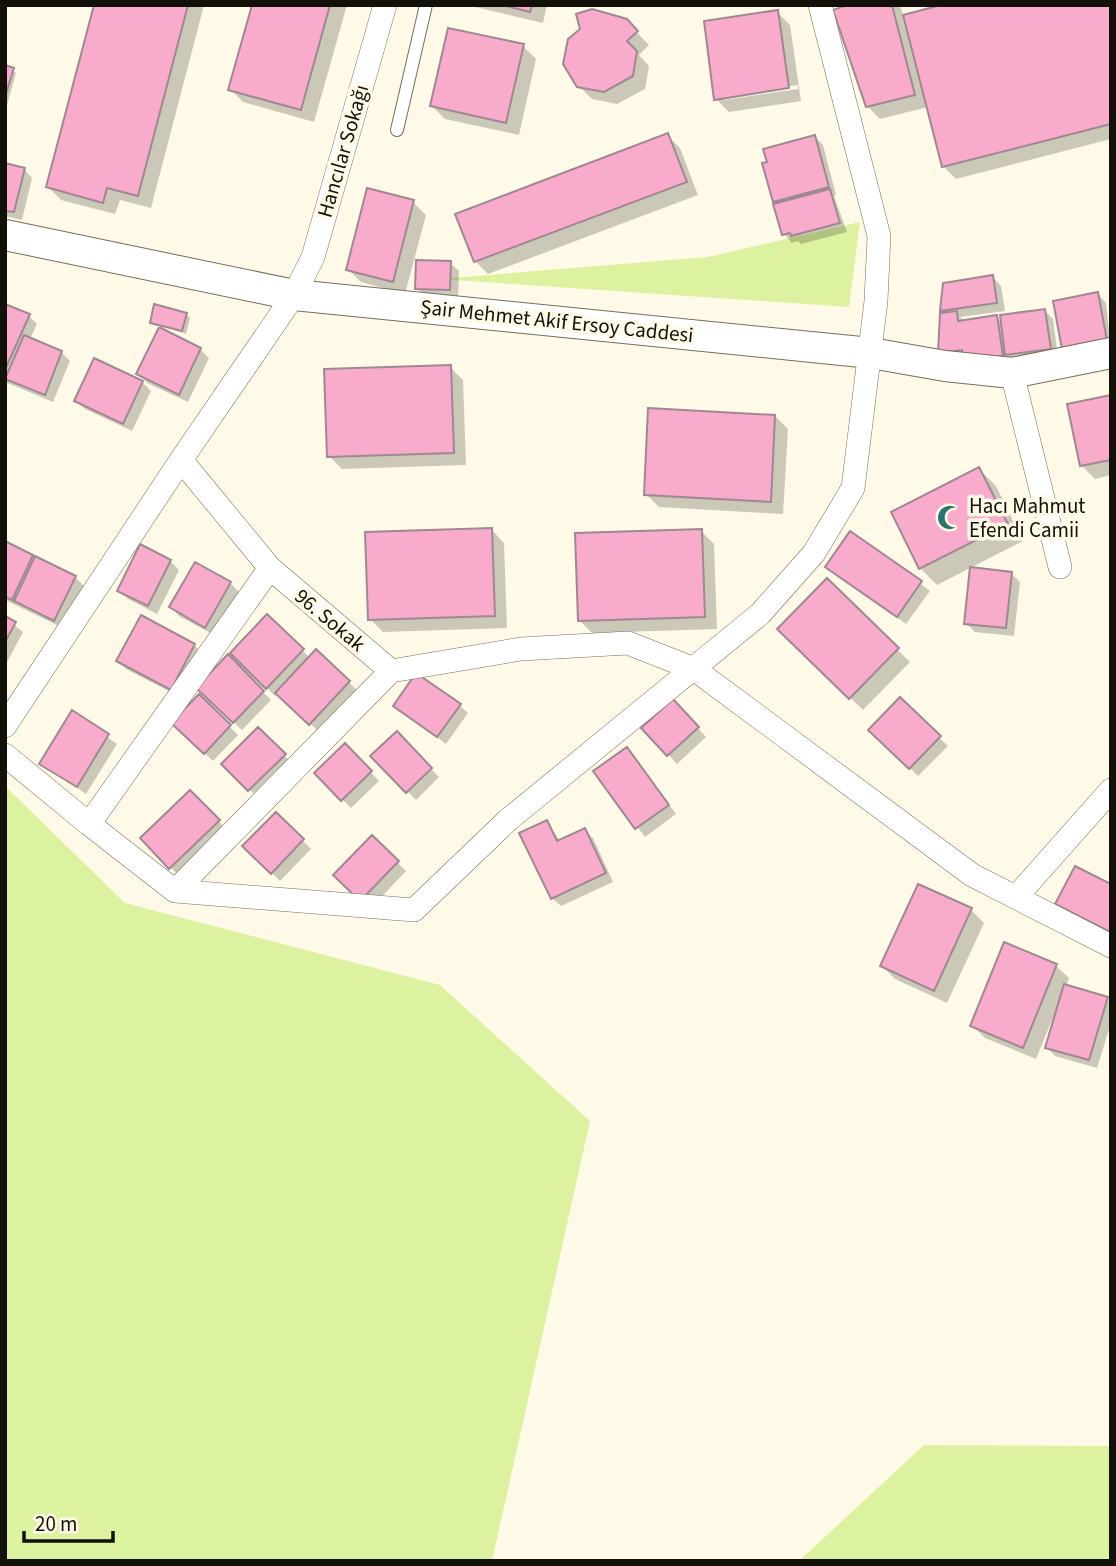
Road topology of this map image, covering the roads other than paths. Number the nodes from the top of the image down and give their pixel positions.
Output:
1 (385, 5) edge
2 (426, 5) edge
3 (820, 5) edge
4 (397, 130) dead end
5 (5, 235) edge
6 (294, 295) junction
7 (871, 353) junction
8 (1111, 353) edge
9 (1012, 373) junction
10 (181, 460) junction
11 (1060, 567) dead end
12 (270, 568) junction
13 (694, 669) junction
14 (391, 671) junction
15 (5, 726) edge
16 (5, 755) edge
17 (1111, 790) edge
18 (89, 824) junction
19 (175, 891) junction
20 (1016, 897) junction
21 (1111, 946) edge

1 - 6 street, Hancılar Sokağı
2 - 4 lane
3 - 7 street
5 - 6 street, Şair Mehmet Akif Ersoy Caddesi
6 - 7 street, Şair Mehmet Akif Ersoy Caddesi
6 - 10 street, Hancılar Sokağı
7 - 9 street, Şair Mehmet Akif Ersoy Caddesi
7 - 13 street
8 - 9 street, Şair Mehmet Akif Ersoy Caddesi
9 - 11 street
10 - 12 street, 96. Sokak
10 - 15 street, Hancılar Sokağı
12 - 14 street, 96. Sokak
12 - 18 street
13 - 14 street
13 - 19 street
13 - 20 street
14 - 19 street
16 - 18 street
17 - 20 street
18 - 19 street
20 - 21 street

